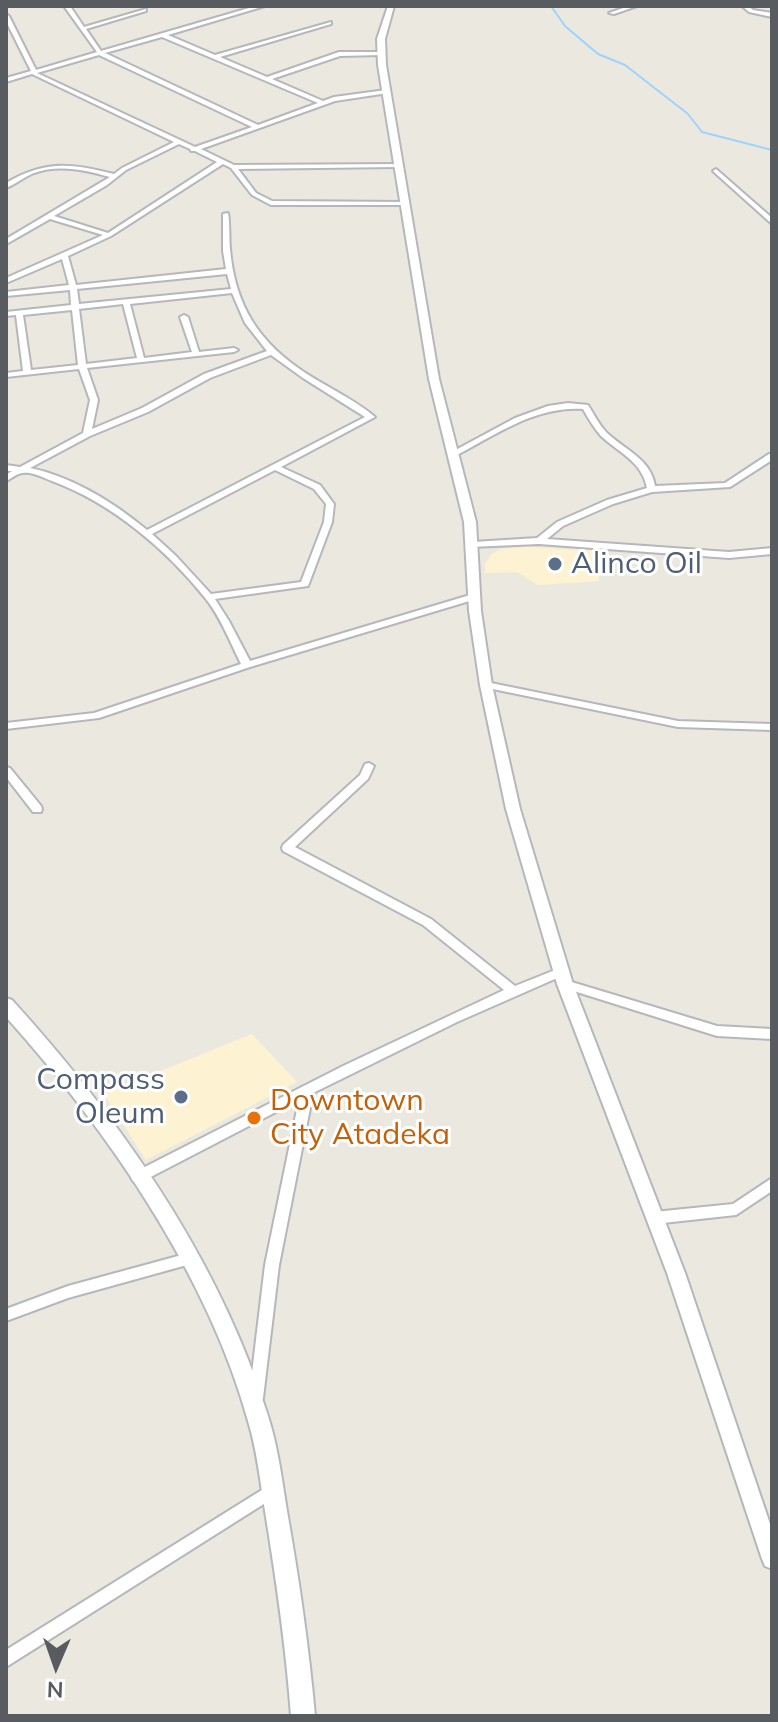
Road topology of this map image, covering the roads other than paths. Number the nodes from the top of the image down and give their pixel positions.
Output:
1 (68, 6) edge
2 (262, 6) edge
3 (391, 6) edge
4 (634, 6) edge
5 (745, 6) edge
6 (144, 10) dead end
7 (612, 13) dead end
8 (772, 15) edge
9 (6, 16) edge
10 (329, 23) dead end
11 (82, 29) junction
12 (163, 35) junction
13 (100, 53) junction
14 (382, 53) junction
15 (213, 57) junction
16 (35, 74) junction
17 (266, 79) junction
18 (6, 80) edge
19 (386, 92) junction
20 (323, 103) junction
21 (258, 127) junction
22 (177, 143) junction
23 (193, 150) junction
24 (222, 162) junction
25 (398, 165) junction
26 (233, 167) junction
27 (716, 171) dead end
28 (114, 176) junction
29 (6, 186) edge
30 (406, 204) junction
31 (226, 214) dead end
32 (49, 217) junction
33 (772, 222) edge
34 (109, 235) junction
35 (6, 242) edge
36 (64, 255) junction
37 (231, 271) junction
38 (6, 281) edge
39 (73, 288) junction
40 (234, 291) junction
41 (6, 294) edge
42 (126, 303) junction
43 (76, 308) junction
44 (19, 313) junction
45 (6, 314) edge
46 (184, 317) dead end
47 (234, 350) dead end
48 (271, 352) junction
49 (196, 353) junction
50 (141, 359) junction
51 (82, 366) junction
52 (27, 372) junction
53 (6, 375) edge
54 (87, 434) junction
55 (454, 453) junction
56 (772, 456) edge
57 (6, 468) edge
58 (276, 468) junction
59 (20, 471) junction
60 (6, 478) edge
61 (651, 489) junction
62 (146, 534) junction
63 (539, 541) junction
64 (473, 545) junction
65 (772, 551) edge
66 (208, 597) junction
67 (473, 597) junction
68 (247, 665) junction
69 (486, 685) junction
70 (6, 726) edge
71 (772, 727) edge
72 (369, 766) dead end
73 (6, 770) edge
74 (37, 809) dead end
75 (562, 978) junction
76 (513, 991) junction
77 (6, 1005) edge
78 (772, 1034) edge
79 (307, 1091) junction
80 (138, 1177) junction
81 (772, 1184) edge
82 (654, 1218) junction
83 (189, 1259) junction
84 (6, 1315) edge
85 (255, 1406) junction
86 (273, 1490) junction
87 (772, 1559) edge
88 (6, 1659) edge
89 (303, 1716) edge

1 - 11 street
2 - 12 street
3 - 14 street
4 - 7 street
5 - 8 street
6 - 11 street
9 - 16 street
10 - 15 street
11 - 13 street
12 - 13 street
12 - 15 street
13 - 16 street
13 - 21 street
14 - 17 street
14 - 19 street
15 - 17 street
16 - 18 street
16 - 22 street
17 - 20 street
19 - 20 street
19 - 25 street
20 - 21 street
21 - 23 street
22 - 23 street
22 - 28 street
23 - 24 street
24 - 26 street
24 - 34 street
25 - 26 street
25 - 30 street
26 - 30 street
27 - 33 street
28 - 29 street
28 - 32 street
30 - 55 street
31 - 37 street
32 - 34 street
32 - 35 street
34 - 36 street
36 - 38 street
36 - 39 street
37 - 39 street
37 - 40 street
39 - 41 street
39 - 43 street
40 - 42 street
40 - 48 street
42 - 43 street
42 - 50 street
43 - 44 street
43 - 51 street
44 - 45 street
44 - 52 street
46 - 49 street
47 - 49 street
48 - 54 street
48 - 58 street
49 - 50 street
50 - 51 street
51 - 52 street
51 - 54 street
52 - 53 street
54 - 59 street
55 - 61 street
55 - 64 street
56 - 61 street
57 - 59 street
58 - 62 street
58 - 66 street
59 - 60 street
59 - 62 street
61 - 63 street
62 - 66 street
63 - 64 street
63 - 65 street
64 - 67 street
66 - 68 street
67 - 68 street
67 - 69 street
68 - 70 street
69 - 71 street
69 - 75 street
72 - 76 street
73 - 74 street
75 - 76 street
75 - 78 street
75 - 82 street
76 - 79 street
77 - 80 main road
79 - 80 street
79 - 85 street
80 - 83 main road
81 - 82 street
82 - 87 street
83 - 84 street
83 - 85 main road
85 - 86 main road
86 - 88 street
86 - 89 main road

